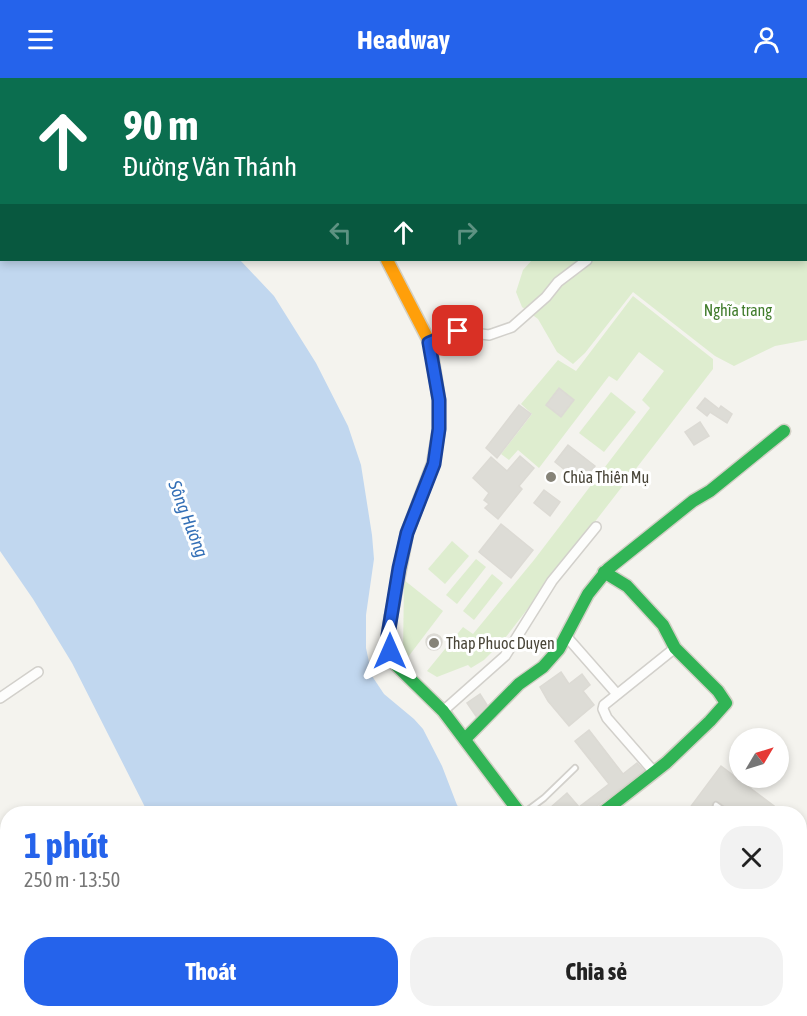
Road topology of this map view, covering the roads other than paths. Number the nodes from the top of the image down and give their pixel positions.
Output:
1 (388, 261) edge
2 (586, 261) edge
3 (429, 343) junction
4 (784, 431) dead end
5 (596, 527) dead end
6 (604, 572) junction
7 (566, 636) junction
8 (675, 648) junction
9 (38, 672) dead end
10 (617, 694) junction
11 (0, 698) edge
12 (443, 711) junction
13 (465, 739) junction
14 (576, 768) dead end
15 (655, 773) junction
16 (516, 806) edge
17 (532, 806) edge
18 (611, 806) edge

1 - 3 street
2 - 3 street
3 - 12 street
4 - 6 street
5 - 12 street
6 - 7 street
6 - 8 street
7 - 10 street
7 - 13 street
8 - 10 street
8 - 15 street
9 - 11 street
10 - 15 street
12 - 13 street
13 - 16 street
14 - 17 lane
15 - 18 street

